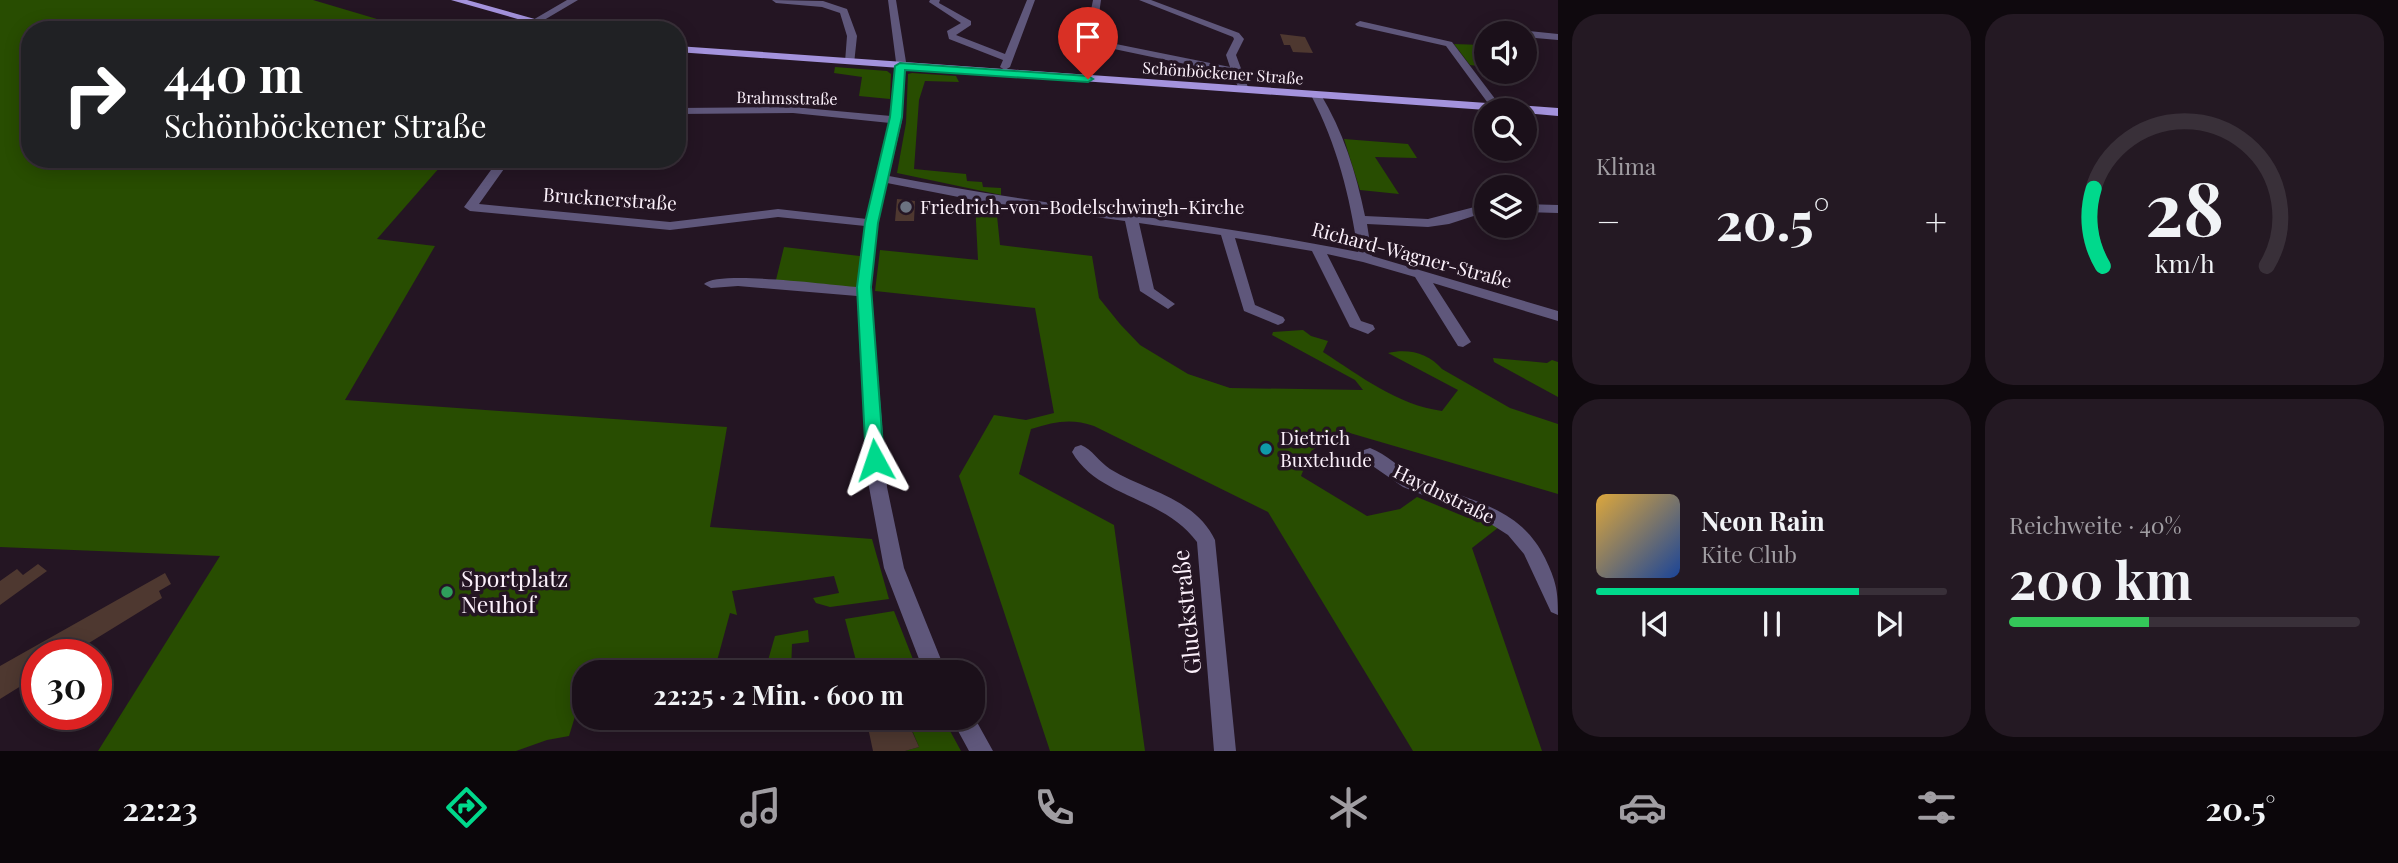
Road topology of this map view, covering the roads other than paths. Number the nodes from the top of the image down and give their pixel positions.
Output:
1 (456, 0) edge
2 (574, 0) edge
3 (776, 0) edge
4 (892, 0) edge
5 (936, 0) edge
6 (1031, 0) edge
7 (1097, 0) edge
8 (1143, 0) edge
9 (536, 21) joint
10 (1360, 24) dead end
11 (1537, 35) edge
12 (1558, 37) edge
13 (686, 50) edge
14 (1008, 59) junction
15 (849, 62) junction
16 (900, 66) junction
17 (1235, 71) junction
18 (1004, 73) junction
19 (1244, 90) junction
20 (1315, 95) junction
21 (1490, 98) edge
22 (1474, 106) edge
23 (686, 111) edge
24 (1537, 111) edge
25 (1558, 112) edge
26 (895, 120) junction
27 (498, 168) edge
28 (882, 178) junction
29 (1537, 208) edge
30 (1558, 209) edge
31 (1474, 210) edge
32 (1131, 218) junction
33 (1360, 219) junction
34 (872, 223) junction
35 (1226, 231) junction
36 (1317, 248) junction
37 (1366, 258) junction
38 (1420, 274) junction
39 (711, 284) dead end
40 (864, 292) junction
41 (1168, 304) dead end
42 (1558, 316) edge
43 (1278, 320) dead end
44 (1368, 330) dead end
45 (1463, 342) dead end
46 (1081, 452) dead end
47 (1370, 455) dead end
48 (1558, 606) edge
49 (930, 660) edge
50 (969, 730) edge
51 (982, 751) edge
52 (1225, 751) edge

1 - 9 main road
2 - 9 street
3 - 15 street
4 - 16 street
5 - 14 street
6 - 14 street
7 - 17 street
8 - 17 street
10 - 21 street
11 - 12 street
13 - 15 main road, Schönböckener Straße
14 - 18 street
15 - 16 main road, Schönböckener Straße
16 - 18 main road, Schönböckener Straße
16 - 26 street
17 - 19 street
18 - 19 main road, Schönböckener Straße
19 - 20 main road, Schönböckener Straße
20 - 22 main road, Schönböckener Straße
20 - 33 street
23 - 26 street, Brahmsstraße
24 - 25 main road, Schönböckener Straße
26 - 28 street
27 - 34 street, Brucknerstraße
28 - 32 street, Richard-Wagner-Straße
28 - 34 street
29 - 30 street
31 - 33 street
32 - 35 street, Richard-Wagner-Straße
32 - 41 street
33 - 37 street
34 - 40 street
35 - 36 street, Richard-Wagner-Straße
35 - 43 street
36 - 37 street, Richard-Wagner-Straße
36 - 44 street
37 - 38 street, Richard-Wagner-Straße
38 - 42 street, Richard-Wagner-Straße
38 - 45 street
39 - 40 street
40 - 49 street
46 - 52 street, Gluckstraße
47 - 48 street, Haydnstraße
50 - 51 street

